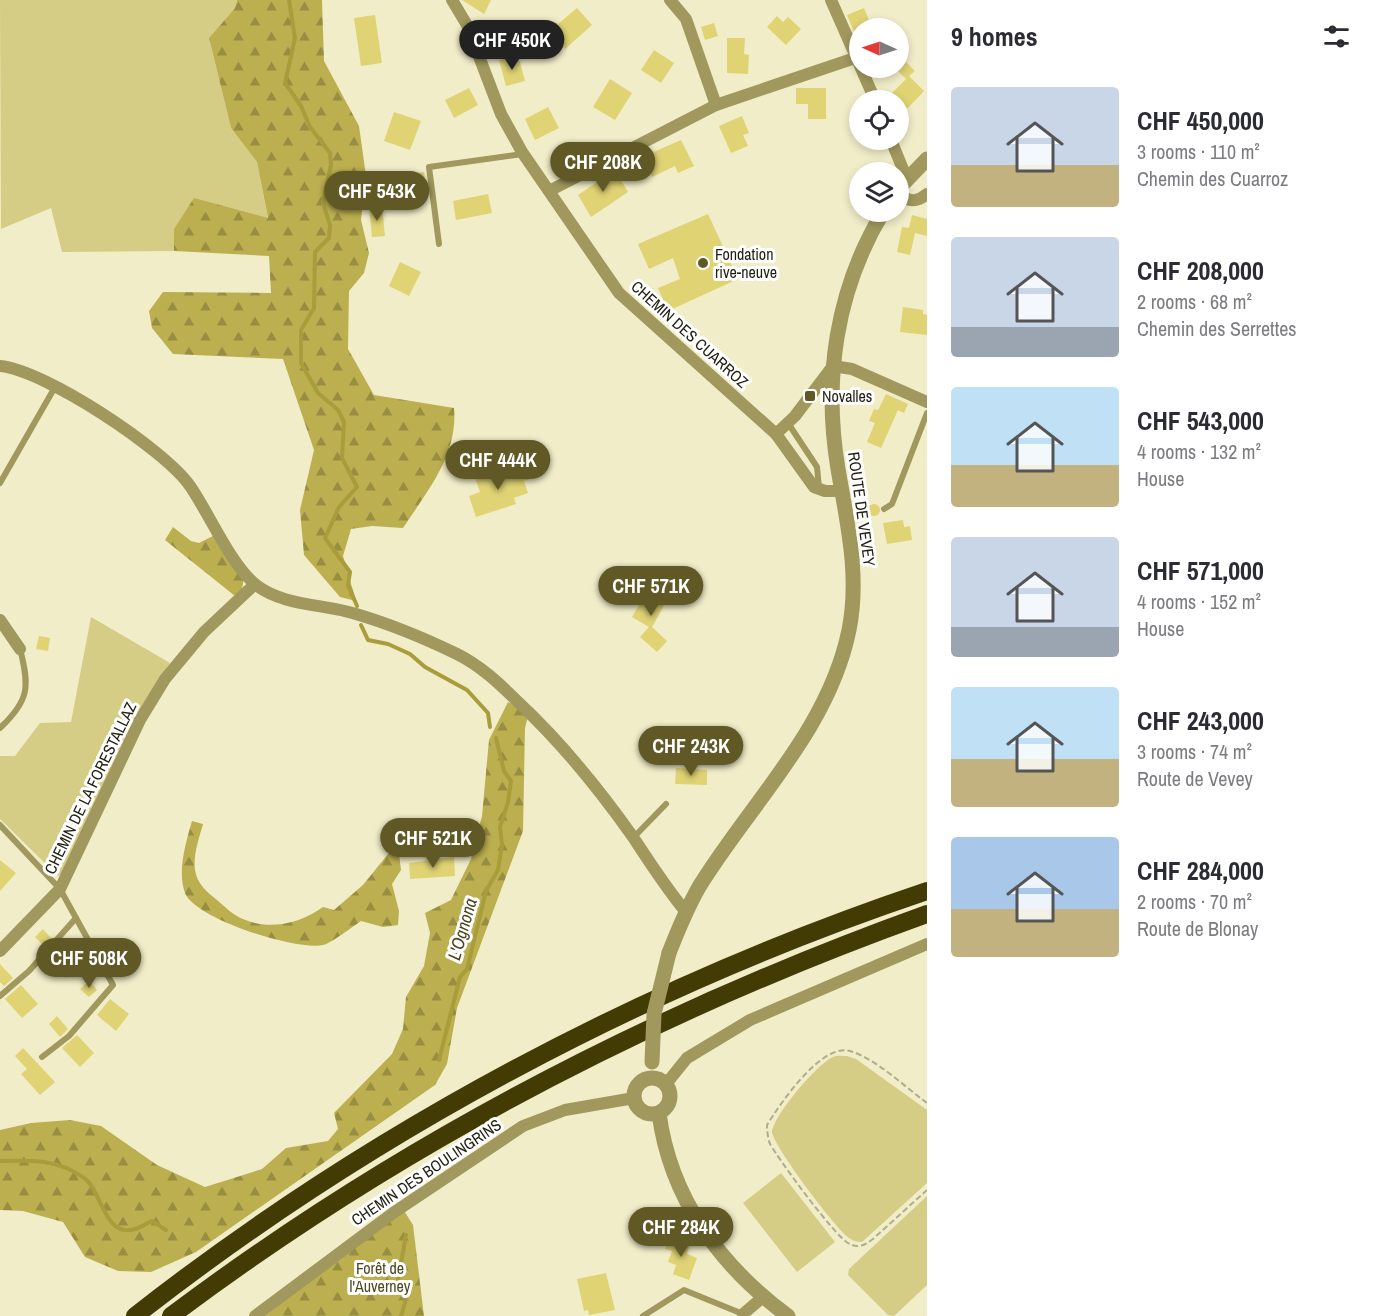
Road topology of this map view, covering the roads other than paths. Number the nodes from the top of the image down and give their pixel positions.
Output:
1 (452, 0) edge
2 (670, 0) edge
3 (831, 0) edge
4 (849, 44) edge
5 (849, 60) edge
6 (717, 105) junction
7 (523, 154) junction
8 (927, 159) edge
9 (909, 178) edge
10 (549, 192) junction
11 (927, 194) edge
12 (909, 200) edge
13 (878, 222) edge
14 (439, 244) dead end
15 (0, 366) edge
16 (833, 366) junction
17 (55, 387) junction
18 (927, 402) edge
19 (927, 413) edge
20 (788, 423) junction
21 (776, 434) junction
22 (0, 483) edge
23 (819, 490) junction
24 (843, 491) junction
25 (884, 509) dead end
26 (255, 584) junction
27 (0, 620) edge
28 (20, 649) joint
29 (0, 728) edge
30 (666, 804) dead end
31 (0, 825) edge
32 (633, 838) junction
33 (60, 888) junction
34 (927, 891) edge
35 (686, 912) junction
36 (927, 914) edge
37 (76, 918) junction
38 (927, 944) edge
39 (0, 951) edge
40 (0, 996) edge
41 (42, 1057) dead end
42 (659, 1081) junction
43 (634, 1098) junction
44 (659, 1113) junction
45 (763, 1297) junction
46 (743, 1315) edge
47 (135, 1316) edge
48 (171, 1316) edge
49 (255, 1316) edge
50 (643, 1316) edge
51 (788, 1316) edge

1 - 7 street, CHEMIN DES CUARROZ
2 - 6 street
3 - 4 street
5 - 6 street
6 - 10 street
7 - 10 street, CHEMIN DES CUARROZ
7 - 14 lane
8 - 9 street
10 - 21 street, CHEMIN DES CUARROZ
11 - 12 street
13 - 16 street, ROUTE DE VEVEY
15 - 17 street
16 - 18 street
16 - 20 street
16 - 24 street, ROUTE DE VEVEY
17 - 22 lane
17 - 26 street
19 - 25 lane
20 - 21 street
20 - 23 lane
21 - 23 street, CHEMIN DES CUARROZ
23 - 24 street
24 - 35 street, ROUTE DE VEVEY
26 - 32 street
26 - 33 street, CHEMIN DE LA FORESTALLAZ
27 - 28 street
28 - 29 lane
30 - 32 lane
31 - 33 lane
32 - 35 street
33 - 37 lane
33 - 39 street, CHEMIN DE LA FORESTALLAZ
34 - 47 highway
35 - 42 street, ROUTE DE VEVEY, bridge
36 - 48 highway
37 - 40 lane
37 - 41 lane
38 - 42 street
42 - 43 street
42 - 44 street
43 - 44 street
43 - 49 street, CHEMIN DES BOULINGRINS
44 - 45 street
45 - 46 street
45 - 51 street
46 - 50 lane

